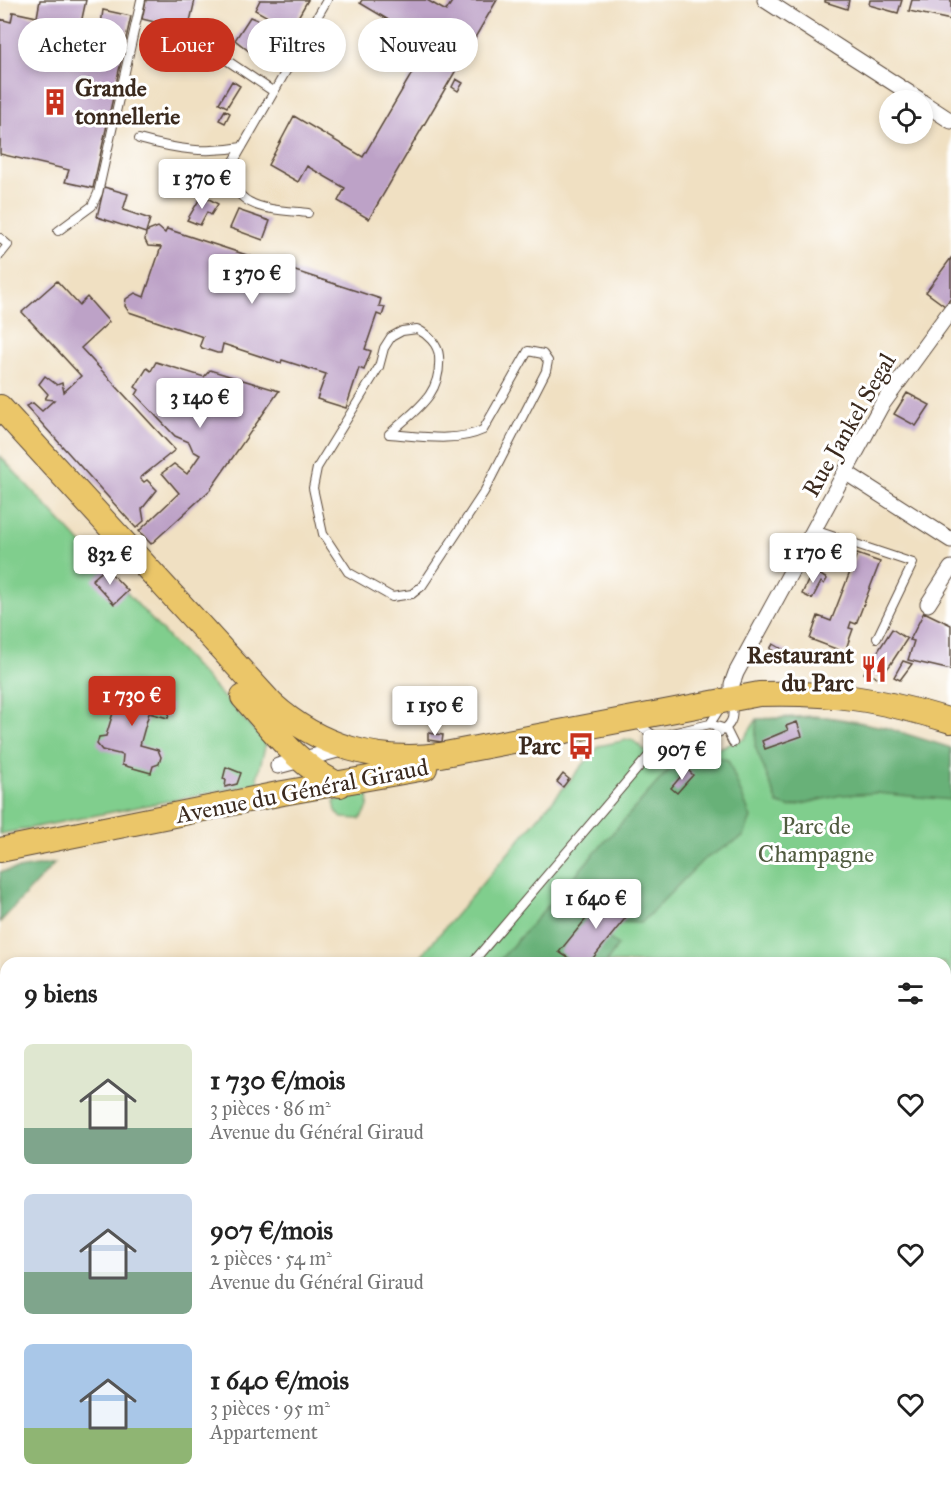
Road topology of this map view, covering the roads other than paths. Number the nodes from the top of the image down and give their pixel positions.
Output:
1 (141, 0) edge
2 (327, 0) edge
3 (774, 3) edge
4 (235, 66) edge
5 (904, 90) edge
6 (274, 92) junction
7 (933, 109) edge
8 (951, 121) edge
9 (139, 139) dead end
10 (242, 147) junction
11 (308, 213) dead end
12 (58, 231) dead end
13 (0, 238) edge
14 (0, 255) edge
15 (950, 314) edge
16 (0, 407) edge
17 (0, 429) edge
18 (389, 434) joint
19 (845, 472) junction
20 (814, 530) junction
21 (951, 540) edge
22 (951, 568) edge
23 (928, 604) dead end
24 (877, 638) dead end
25 (725, 712) junction
26 (951, 721) edge
27 (640, 726) junction
28 (951, 734) edge
29 (662, 740) junction
30 (733, 743) dead end
31 (350, 750) junction
32 (300, 760) junction
33 (340, 785) junction
34 (302, 790) junction
35 (0, 850) edge
36 (477, 957) edge

1 - 12 lane
2 - 6 lane
3 - 5 street
4 - 6 lane
6 - 10 lane
7 - 8 street
9 - 10 lane
10 - 11 lane
13 - 14 lane
15 - 19 street, Rue Jankel Segal
16 - 31 main road, Avenue du Général Giraud
17 - 32 main road
18 - 18 lane
19 - 20 street, Rue Jankel Segal
19 - 21 street
20 - 24 lane
20 - 25 street, Rue Jankel Segal
22 - 23 street
25 - 26 main road
25 - 27 main road, Avenue du Général Giraud
25 - 28 main road
25 - 29 lane
25 - 29 lane
25 - 30 lane
25 - 31 main road, Avenue du Général Giraud
27 - 29 lane
27 - 33 main road, Avenue du Général Giraud
29 - 36 lane
31 - 32 street
31 - 33 street
32 - 33 main road
32 - 34 street
33 - 34 main road, Avenue du Général Giraud
34 - 35 main road, Avenue du Général Giraud

